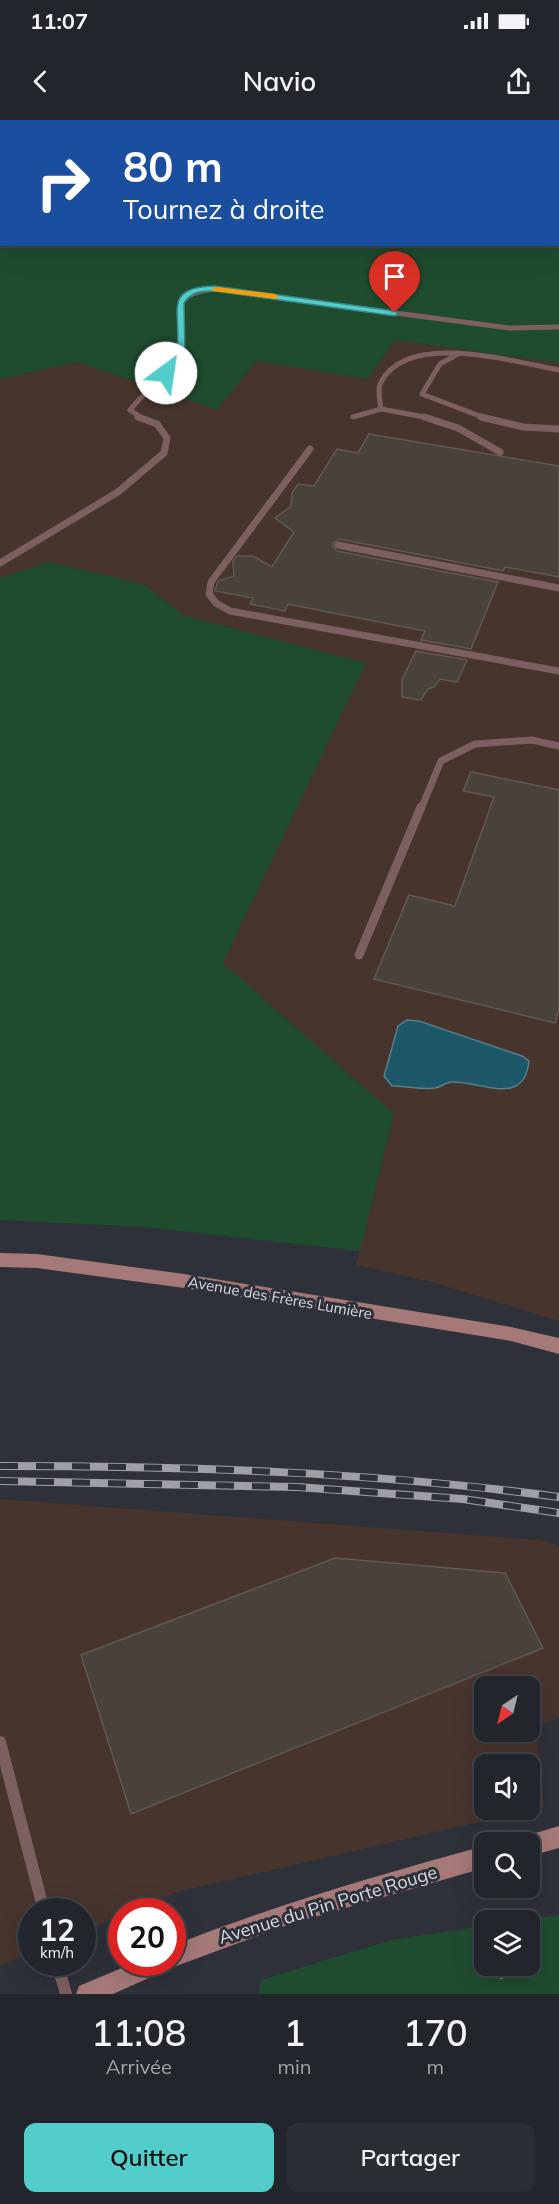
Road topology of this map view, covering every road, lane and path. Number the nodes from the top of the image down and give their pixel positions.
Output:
1 (559, 327) edge
2 (459, 353) junction
3 (559, 370) edge
4 (381, 409) junction
5 (353, 417) dead end
6 (559, 429) edge
7 (310, 449) dead end
8 (500, 452) dead end
9 (338, 545) dead end
10 (0, 563) edge
11 (559, 588) edge
12 (559, 671) edge
13 (559, 746) edge
14 (359, 955) dead end
15 (0, 1260) edge
16 (559, 1346) edge
17 (0, 1742) edge
18 (559, 1837) edge
19 (540, 1842) edge
20 (474, 1860) edge
21 (41, 1898) edge
22 (186, 1951) edge
23 (61, 1976) edge
24 (129, 1976) edge
25 (66, 1994) edge
26 (87, 1994) edge

1 - 10 lane
2 - 3 lane
2 - 4 lane
2 - 6 lane
4 - 5 lane
4 - 8 lane
7 - 12 lane
9 - 11 lane
13 - 14 lane
15 - 16 street, Avenue des Frères Lumière
17 - 21 lane
18 - 19 street
20 - 22 street, Avenue du Pin Porte Rouge
23 - 25 lane
24 - 26 street

